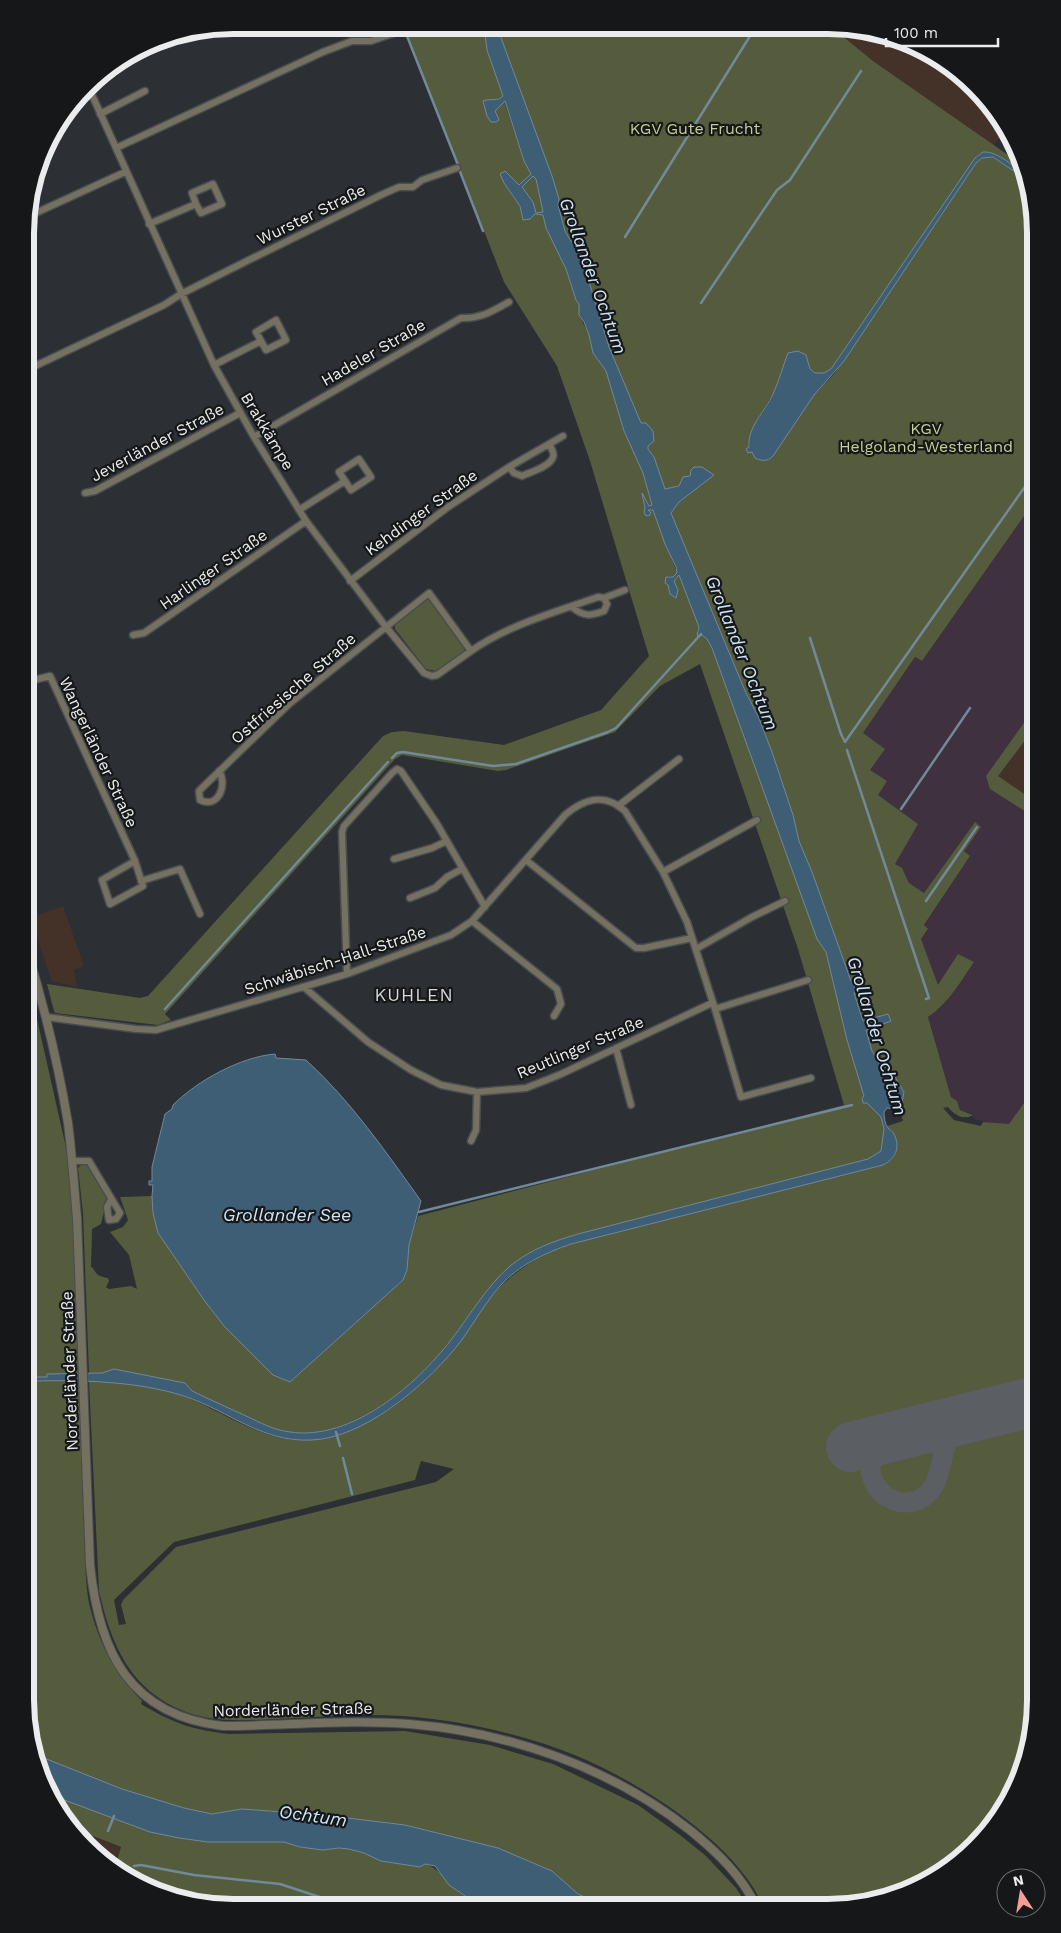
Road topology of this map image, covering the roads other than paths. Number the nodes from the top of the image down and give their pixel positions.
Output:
1 (391, 34) edge
2 (145, 91) dead end
3 (91, 93) edge
4 (100, 114) junction
5 (116, 148) junction
6 (457, 168) dead end
7 (126, 172) junction
8 (196, 204) junction
9 (34, 214) edge
10 (149, 224) junction
11 (181, 294) junction
12 (509, 302) dead end
13 (261, 341) junction
14 (214, 365) junction
15 (34, 367) edge
16 (240, 413) junction
17 (562, 436) dead end
18 (254, 437) junction
19 (550, 445) junction
20 (509, 467) junction
21 (345, 481) junction
22 (85, 493) dead end
23 (299, 510) junction
24 (306, 521) junction
25 (350, 581) junction
26 (626, 590) dead end
27 (604, 598) junction
28 (572, 607) junction
29 (386, 627) junction
30 (133, 635) dead end
31 (471, 651) junction
32 (34, 680) edge
33 (679, 759) dead end
34 (219, 771) junction
35 (618, 806) junction
36 (757, 820) dead end
37 (447, 841) junction
38 (394, 859) dead end
39 (526, 860) junction
40 (135, 861) junction
41 (462, 869) junction
42 (663, 872) junction
43 (141, 881) junction
44 (410, 898) dead end
45 (785, 901) dead end
46 (484, 907) junction
47 (200, 914) dead end
48 (472, 921) junction
49 (692, 938) junction
50 (696, 949) junction
51 (347, 974) junction
52 (34, 975) edge
53 (808, 980) dead end
54 (305, 988) junction
55 (714, 1006) junction
56 (554, 1016) dead end
57 (46, 1017) junction
58 (616, 1048) junction
59 (811, 1078) dead end
60 (477, 1092) junction
61 (631, 1105) dead end
62 (471, 1141) dead end
63 (72, 1162) junction
64 (111, 1200) dead end
65 (752, 1899) edge

1 - 5 street
2 - 4 street
3 - 4 street, Brakkämpe
4 - 5 street, Brakkämpe
5 - 7 street, Brakkämpe
6 - 11 street, Wurster Straße
7 - 9 street
7 - 10 street, Brakkämpe
8 - 8 street
8 - 10 street
10 - 11 street, Brakkämpe
11 - 14 street, Brakkämpe
11 - 15 street, Wurster Straße
12 - 18 street, Hadeler Straße
13 - 13 street
13 - 14 street
14 - 16 street, Brakkämpe
16 - 18 street, Brakkämpe
16 - 22 street, Jeverländer Straße
17 - 19 street, Kehdinger Straße
18 - 23 street, Brakkämpe
19 - 20 street, Kehdinger Straße
19 - 20 street
20 - 25 street, Kehdinger Straße
21 - 21 street
21 - 23 street
23 - 24 street, Brakkämpe
24 - 25 street, Brakkämpe
24 - 30 street, Harlinger Straße
25 - 29 street, Brakkämpe
26 - 27 street
27 - 28 street
27 - 28 street
28 - 31 street
29 - 31 street, Brakkämpe
29 - 31 street
29 - 34 street, Ostfriesische Straße
32 - 40 street, Wangerländer Straße
33 - 35 street
34 - 34 street, Ostfriesische Straße
35 - 39 street, Schwäbisch-Hall-Straße
35 - 42 street
36 - 42 street
37 - 38 street
37 - 41 street
37 - 51 street
39 - 46 street, Schwäbisch-Hall-Straße
39 - 49 street
40 - 43 street
40 - 43 street
41 - 44 street
41 - 46 street
42 - 49 street
43 - 47 street
45 - 50 street
46 - 48 street, Schwäbisch-Hall-Straße
48 - 51 street, Schwäbisch-Hall-Straße
48 - 56 street
49 - 50 street
50 - 55 street
51 - 54 street, Schwäbisch-Hall-Straße
52 - 57 street, Norderländer Straße
53 - 55 street, Reutlinger Straße
54 - 57 street, Schwäbisch-Hall-Straße
54 - 60 street, Reutlinger Straße
55 - 58 street, Reutlinger Straße
55 - 59 street
57 - 63 street, Norderländer Straße
58 - 60 street, Reutlinger Straße
58 - 61 street
60 - 62 street
63 - 64 street
63 - 65 street, Norderländer Straße

